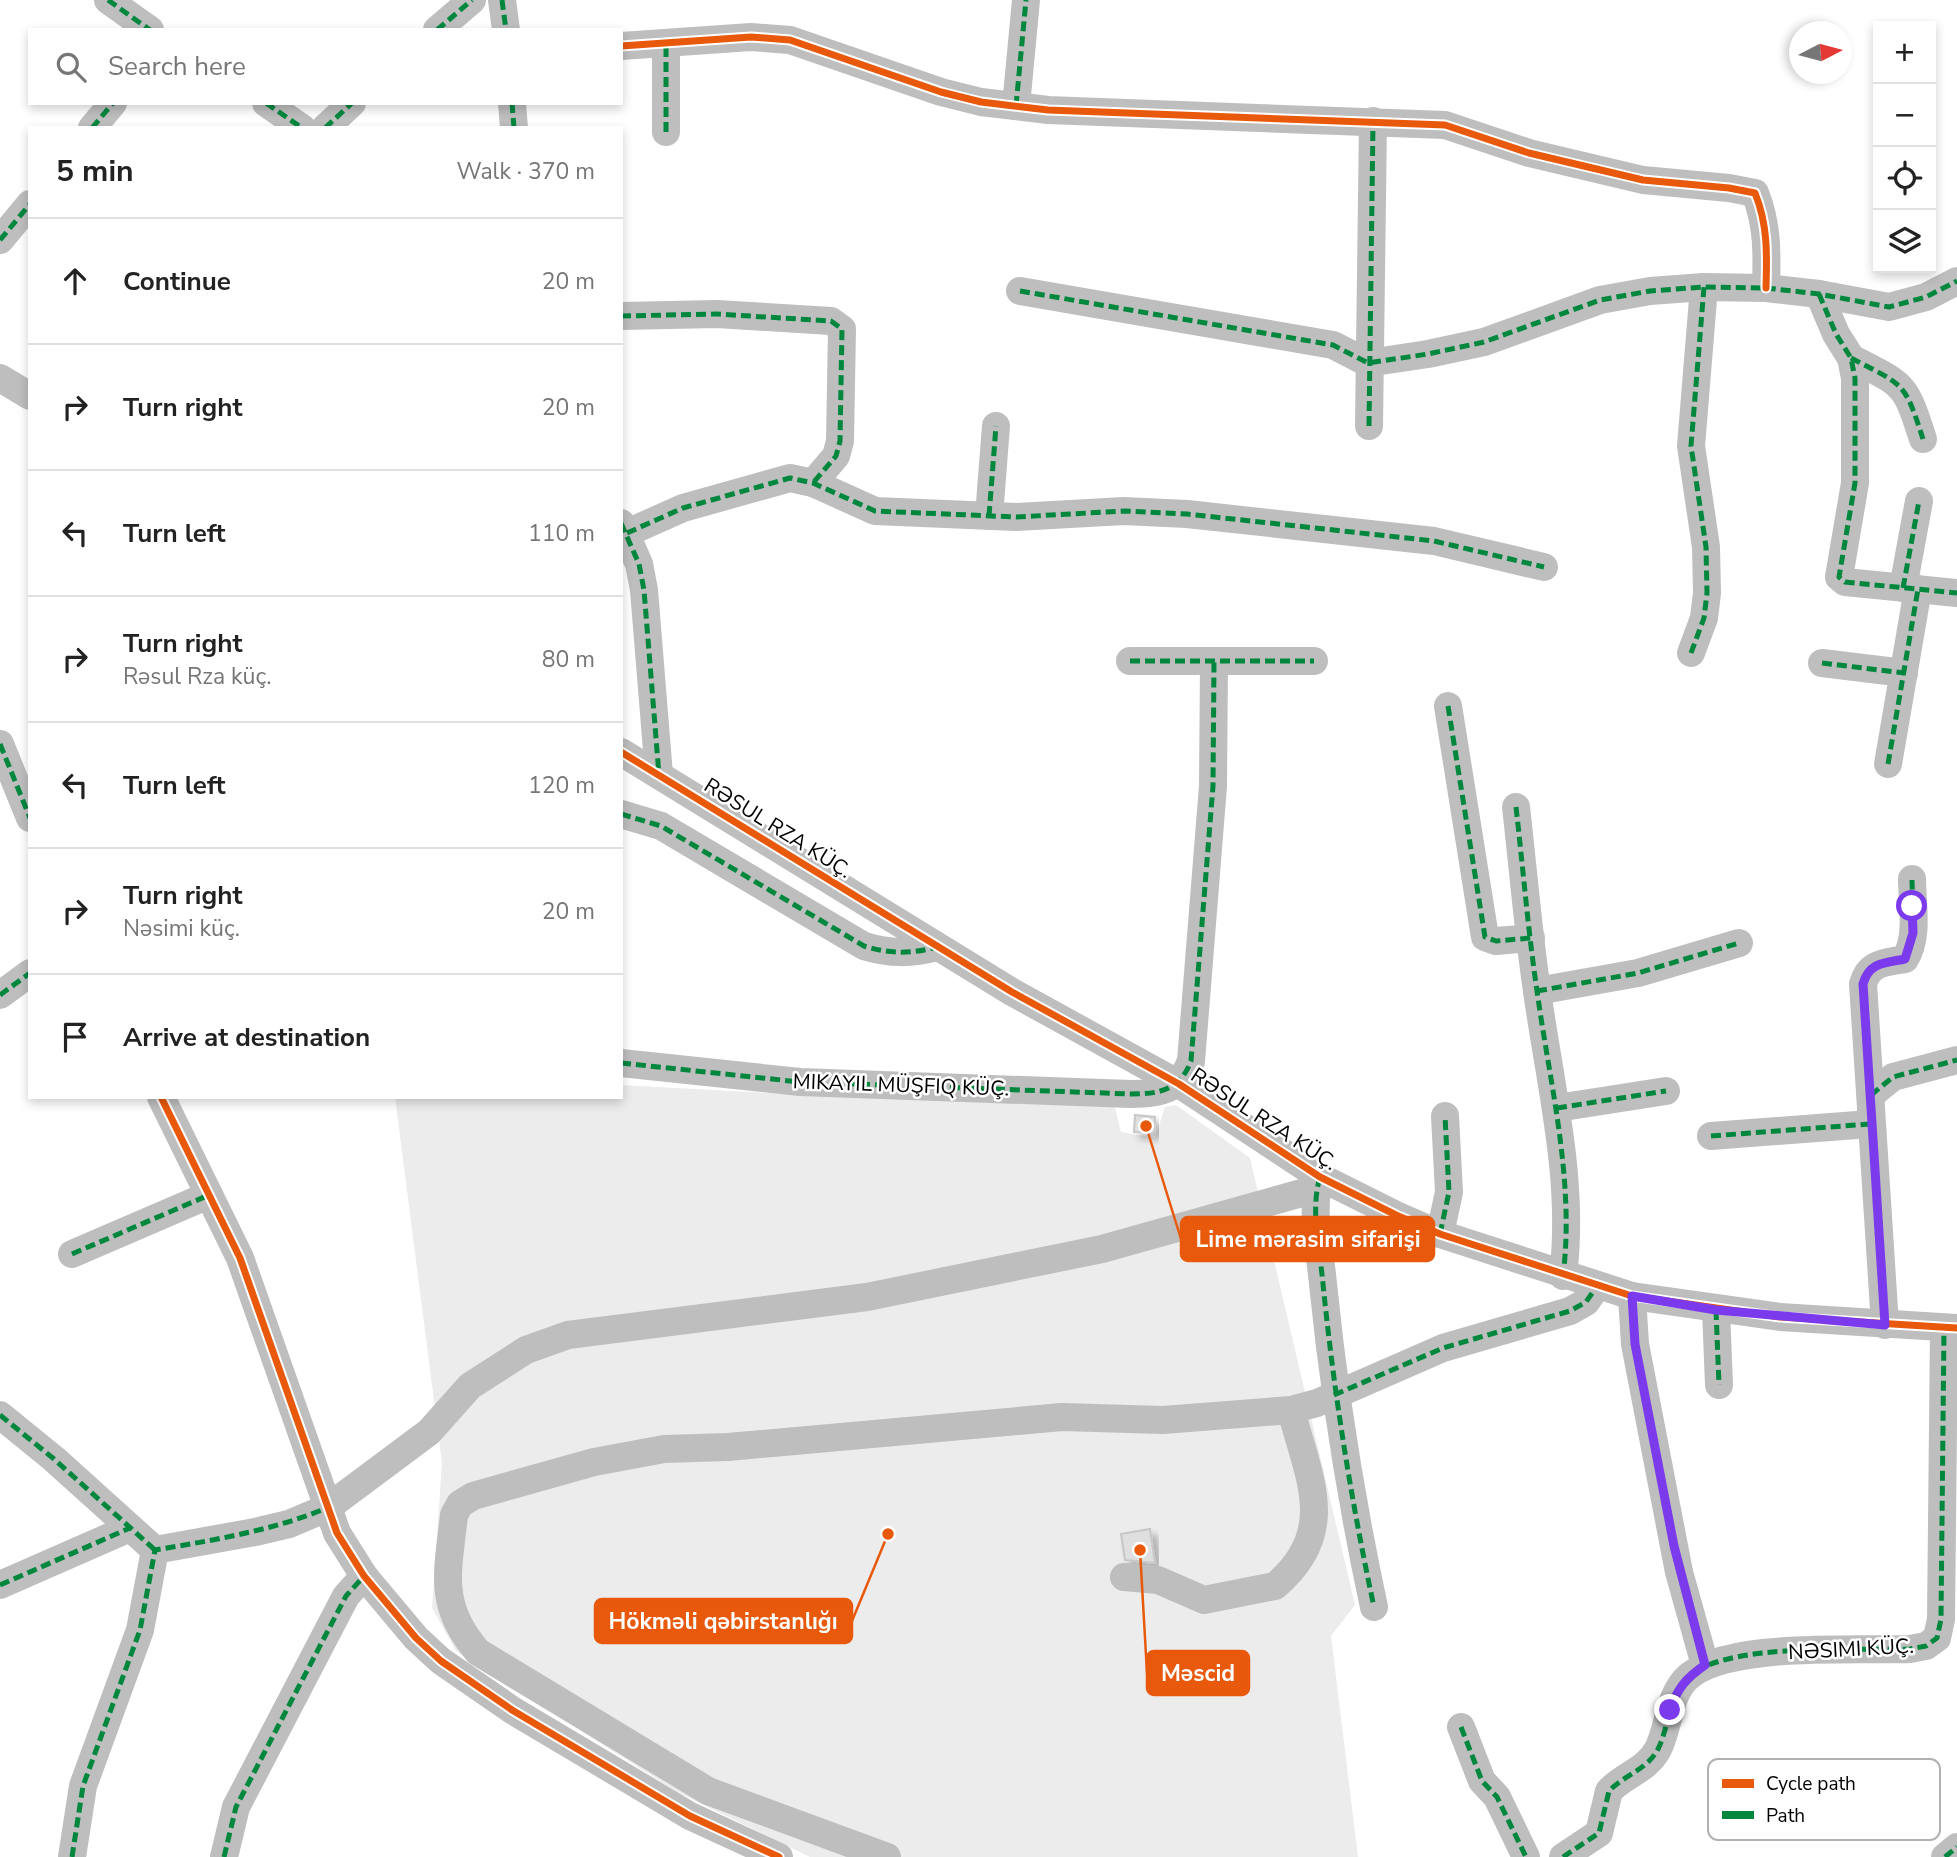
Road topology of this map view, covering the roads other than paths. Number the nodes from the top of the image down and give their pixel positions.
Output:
1 (108, 0) edge
2 (472, 0) edge
3 (502, 0) edge
4 (1026, 0) edge
5 (147, 28) edge
6 (439, 28) edge
7 (506, 28) edge
8 (666, 44) junction
9 (623, 46) edge
10 (111, 105) edge
11 (269, 105) edge
12 (350, 105) edge
13 (512, 105) edge
14 (1016, 106) junction
15 (1373, 121) junction
16 (94, 126) edge
17 (299, 126) edge
18 (327, 126) edge
19 (514, 126) edge
20 (666, 132) dead end
21 (28, 206) edge
22 (0, 240) edge
23 (1957, 281) edge
24 (1704, 287) junction
25 (1766, 288) junction
26 (1020, 291) dead end
27 (1819, 294) junction
28 (623, 316) edge
29 (1851, 358) junction
30 (1368, 363) junction
31 (0, 379) edge
32 (28, 395) edge
33 (996, 426) dead end
34 (1369, 426) dead end
35 (1923, 439) dead end
36 (813, 483) junction
37 (1919, 501) dead end
38 (989, 516) junction
39 (624, 528) edge
40 (1544, 567) dead end
41 (1911, 589) junction
42 (1957, 593) edge
43 (1691, 653) dead end
44 (1130, 661) dead end
45 (1314, 661) dead end
46 (1214, 662) junction
47 (1822, 663) dead end
48 (1904, 673) junction
49 (1448, 706) dead end
50 (0, 744) edge
51 (623, 753) edge
52 (1888, 764) dead end
53 (659, 775) junction
54 (1516, 807) dead end
55 (28, 813) edge
56 (623, 815) edge
57 (1912, 879) dead end
58 (1531, 938) junction
59 (1739, 943) dead end
60 (937, 947) junction
61 (28, 974) edge
62 (1537, 991) junction
63 (0, 995) edge
64 (1957, 1060) edge
65 (623, 1063) edge
66 (1179, 1084) junction
67 (1666, 1091) dead end
68 (1871, 1094) junction
69 (162, 1099) edge
70 (1557, 1108) junction
71 (1445, 1116) dead end
72 (1870, 1124) junction
73 (1711, 1136) dead end
74 (1318, 1183) junction
75 (209, 1195) junction
76 (1440, 1234) junction
77 (72, 1254) dead end
78 (1563, 1276) junction
79 (1597, 1286) junction
80 (1632, 1296) junction
81 (1716, 1310) junction
82 (1885, 1325) junction
83 (1951, 1328) edge
84 (1719, 1385) dead end
85 (1335, 1395) junction
86 (1291, 1410) junction
87 (0, 1415) edge
88 (327, 1508) junction
89 (130, 1528) junction
90 (155, 1550) junction
91 (364, 1576) junction
92 (1124, 1577) dead end
93 (0, 1585) edge
94 (1374, 1607) dead end
95 (1705, 1665) junction
96 (1461, 1727) dead end
97 (1957, 1847) edge
98 (72, 1857) edge
99 (224, 1857) edge
100 (779, 1857) edge
101 (887, 1857) edge
102 (1526, 1857) edge
103 (1563, 1857) edge
104 (1945, 1857) edge

1 - 5 street
2 - 6 street
3 - 7 street
4 - 14 street
8 - 9 street
8 - 14 street
8 - 20 street
10 - 16 street
11 - 17 street
12 - 18 street
13 - 19 street
14 - 15 street
15 - 25 street
15 - 30 street
21 - 22 street
23 - 27 street
24 - 25 street
24 - 30 street
24 - 43 street
25 - 27 street
26 - 30 street
27 - 29 street
28 - 36 street
29 - 35 street
29 - 41 street
30 - 34 street
31 - 32 street
33 - 38 street
36 - 38 street
36 - 39 street
37 - 41 street
38 - 40 street
39 - 53 street
41 - 42 street
41 - 48 street
44 - 46 street
45 - 46 street
46 - 66 street
47 - 48 street
48 - 52 street
49 - 58 street
50 - 55 street
51 - 53 street, RƏSUL RZA KÜÇ.
53 - 60 street, RƏSUL RZA KÜÇ.
54 - 58 street
56 - 60 street
57 - 68 street
58 - 62 street
59 - 62 street
60 - 66 street, RƏSUL RZA KÜÇ.
61 - 63 street
62 - 70 street
64 - 68 street
65 - 66 street
66 - 74 street, RƏSUL RZA KÜÇ.
67 - 70 street
68 - 72 street
69 - 75 street
70 - 78 street
71 - 76 street
72 - 73 street
72 - 82 street
74 - 76 street, RƏSUL RZA KÜÇ.
74 - 85 street
74 - 88 street
75 - 77 street
75 - 88 street
76 - 78 street, RƏSUL RZA KÜÇ.
78 - 79 street, RƏSUL RZA KÜÇ.
79 - 80 street, RƏSUL RZA KÜÇ.
79 - 85 street
80 - 81 street, RƏSUL RZA KÜÇ.
80 - 95 street
81 - 82 street, RƏSUL RZA KÜÇ.
81 - 84 street
82 - 83 street, RƏSUL RZA KÜÇ.
83 - 95 street, NƏSIMI KÜÇ.
85 - 86 street
85 - 94 street
86 - 92 street
86 - 101 street
87 - 89 street
88 - 90 street
88 - 91 street
89 - 90 street
89 - 93 street
90 - 98 street
91 - 99 street
91 - 100 street
95 - 103 street, NƏSIMI KÜÇ.
96 - 102 street
97 - 104 street

